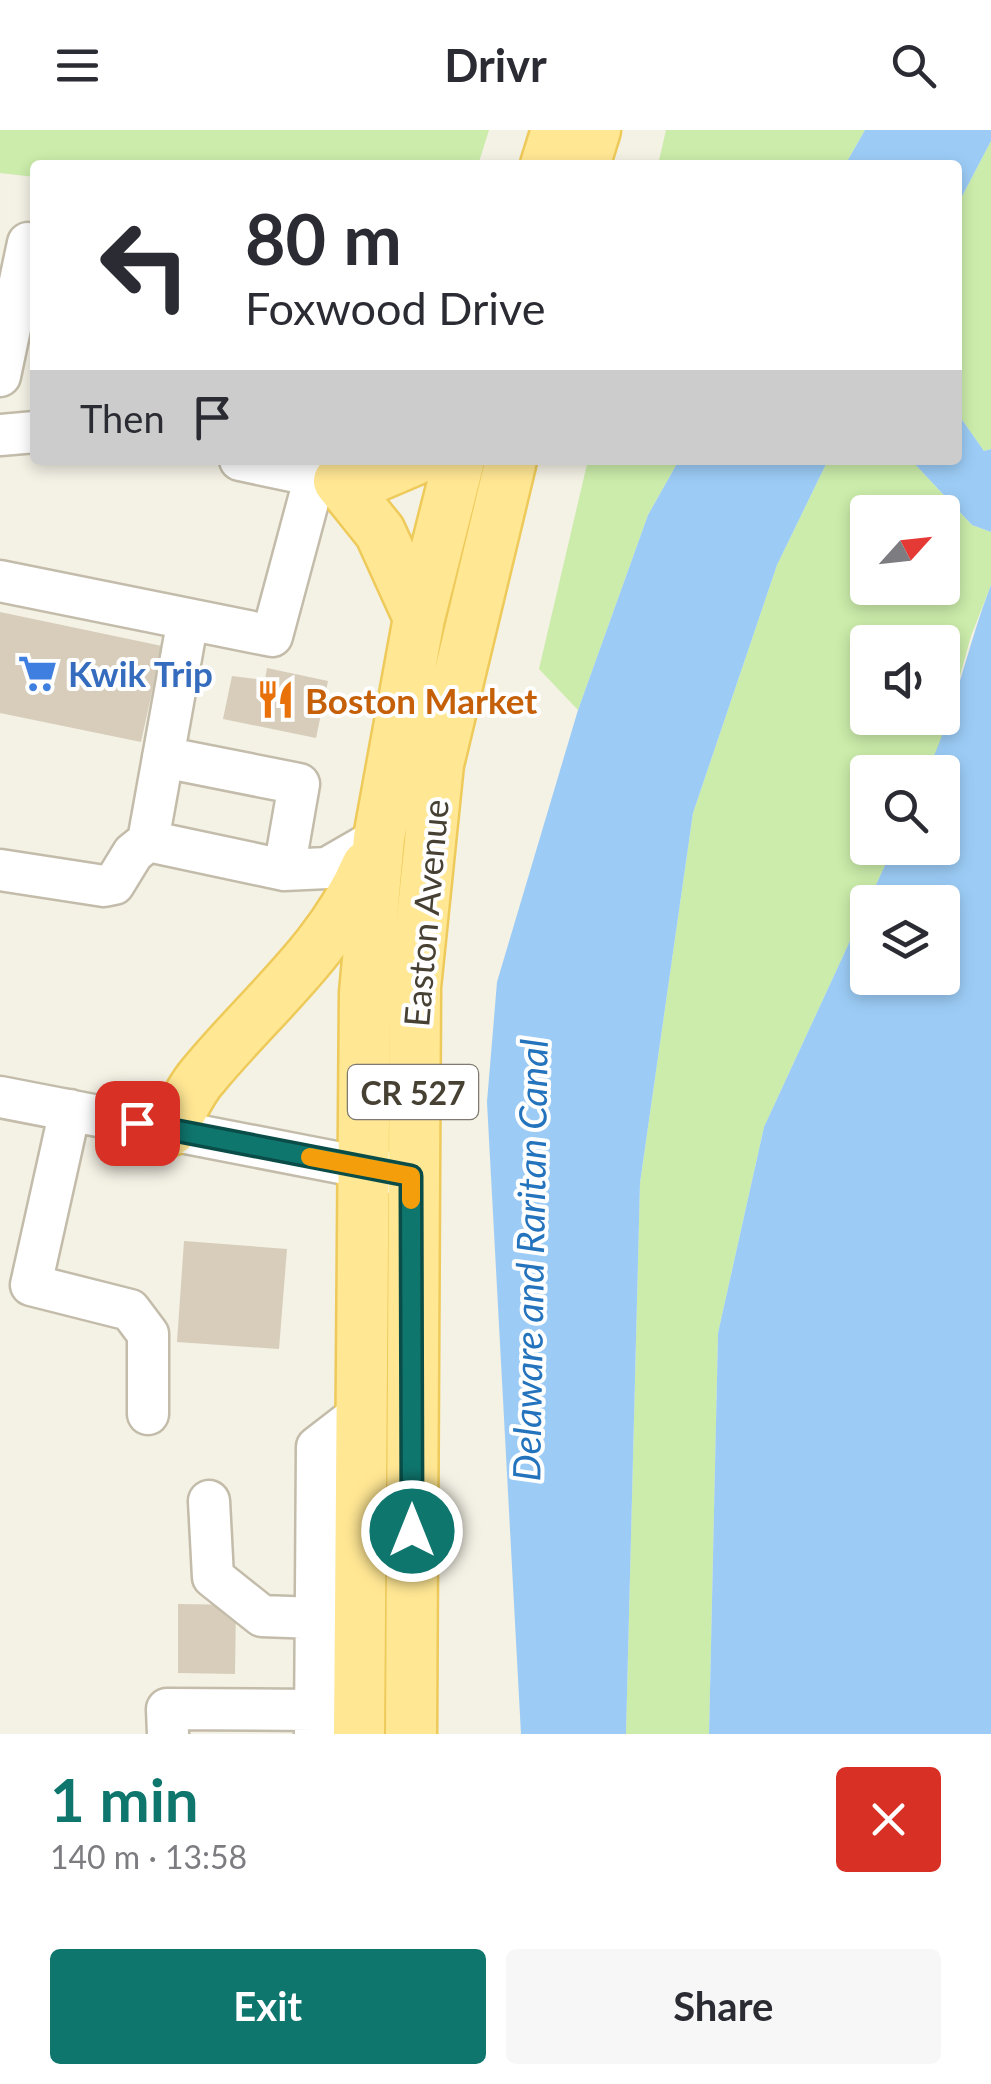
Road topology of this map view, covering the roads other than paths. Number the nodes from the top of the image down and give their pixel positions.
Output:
1 (556, 130) edge
2 (594, 130) edge
3 (547, 160) edge
4 (585, 160) edge
5 (21, 240) edge
6 (0, 376) edge
7 (30, 432) edge
8 (0, 435) edge
9 (263, 465) edge
10 (402, 465) edge
11 (458, 465) edge
12 (510, 465) edge
13 (327, 479) junction
14 (0, 581) edge
15 (419, 618) junction
16 (188, 619) junction
17 (163, 756) junction
18 (379, 838) junction
19 (148, 841) junction
20 (0, 870) edge
21 (284, 870) junction
22 (0, 1097) edge
23 (70, 1110) junction
24 (171, 1130) junction
25 (361, 1168) junction
26 (411, 1176) junction
27 (360, 1413) junction
28 (148, 1414) dead end
29 (210, 1500) dead end
30 (316, 1618) junction
31 (337, 1719) edge
32 (412, 1724) edge
33 (168, 1734) edge

1 - 3 main road
2 - 4 main road
5 - 6 street
7 - 8 street
9 - 13 street
10 - 13 main road
11 - 15 main road, Easton Avenue / CR 527
12 - 26 main road, Easton Avenue / CR 527
13 - 15 main road
13 - 16 street
14 - 16 street
15 - 18 main road, Easton Avenue / CR 527
16 - 17 street
17 - 19 street
17 - 21 street
18 - 21 street
18 - 24 main road
18 - 25 main road, Easton Avenue / CR 527
19 - 20 street
19 - 21 street
22 - 23 street
23 - 24 street
23 - 28 street
24 - 25 street
25 - 26 street
25 - 27 main road, Easton Avenue / CR 527
26 - 32 main road, Easton Avenue / CR 527
27 - 30 street
27 - 31 main road, Easton Avenue / CR 527
29 - 30 street
30 - 31 street
31 - 32 street
31 - 33 street

